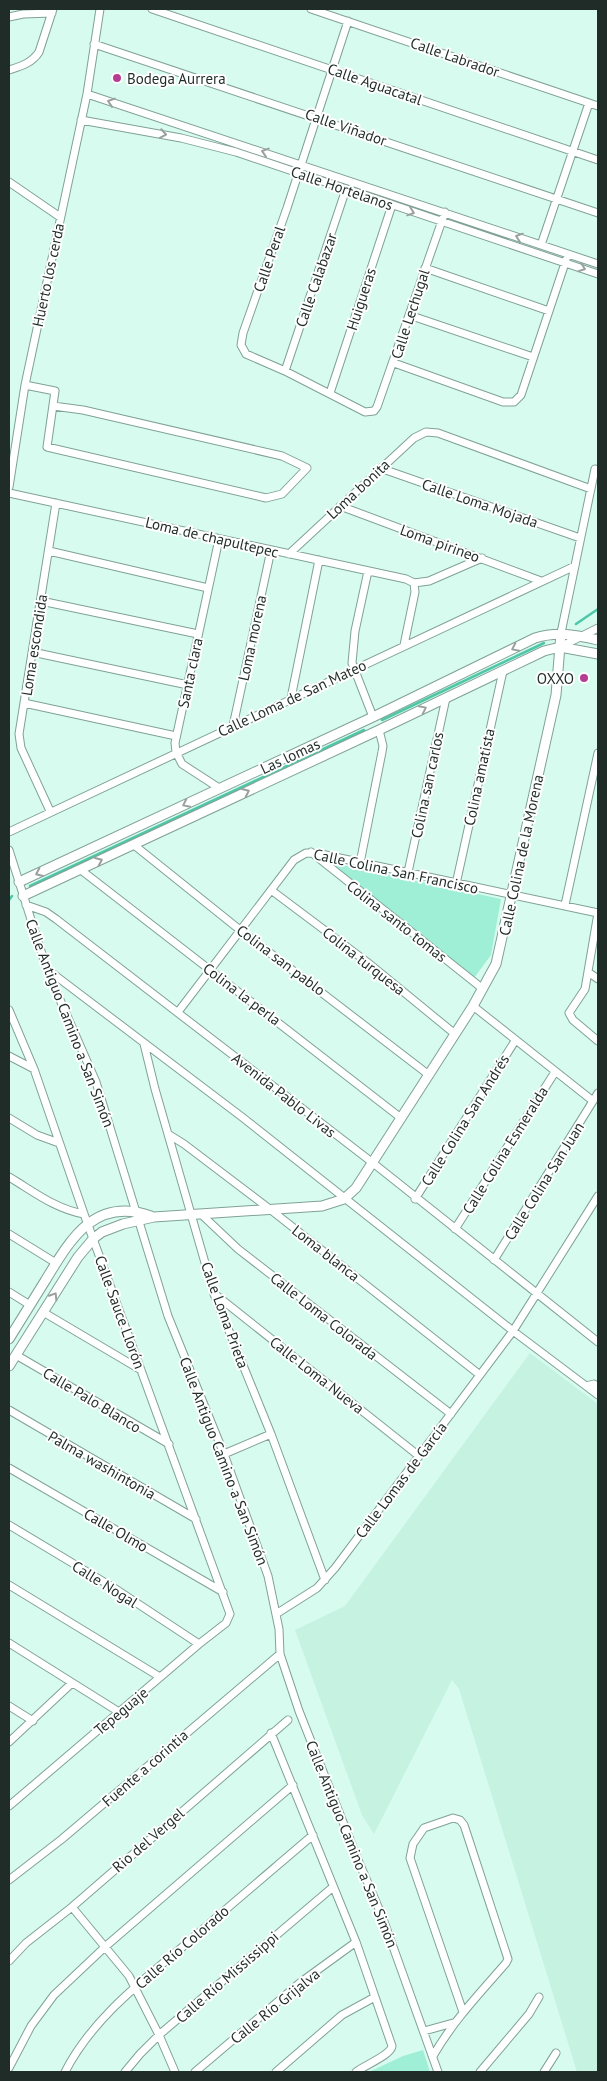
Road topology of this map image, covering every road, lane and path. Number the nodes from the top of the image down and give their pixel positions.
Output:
1 (100, 9) edge
2 (152, 9) edge
3 (311, 9) edge
4 (52, 11) edge
5 (9, 17) edge
6 (348, 21) junction
7 (94, 44) junction
8 (9, 70) edge
9 (332, 70) junction
10 (87, 94) junction
11 (589, 103) junction
12 (598, 106) edge
13 (316, 117) junction
14 (81, 120) junction
15 (572, 151) junction
16 (598, 160) edge
17 (302, 164) junction
18 (299, 173) junction
19 (9, 182) edge
20 (346, 189) junction
21 (556, 199) junction
22 (392, 205) junction
23 (445, 212) junction
24 (598, 213) edge
25 (60, 217) junction
26 (441, 222) junction
27 (542, 245) junction
28 (568, 254) junction
29 (565, 263) junction
30 (598, 264) edge
31 (425, 268) junction
32 (598, 274) edge
33 (548, 311) junction
34 (410, 315) junction
35 (533, 357) junction
36 (394, 363) junction
37 (285, 371) junction
38 (25, 386) junction
39 (330, 394) junction
40 (53, 406) junction
41 (380, 468) junction
42 (595, 469) dead end
43 (9, 487) edge
44 (591, 489) junction
45 (9, 493) edge
46 (56, 503) junction
47 (340, 506) junction
48 (580, 538) junction
49 (219, 539) junction
50 (271, 550) junction
51 (49, 551) junction
52 (289, 554) junction
53 (482, 558) junction
54 (319, 560) junction
55 (575, 566) junction
56 (368, 571) junction
57 (541, 580) junction
58 (414, 583) junction
59 (208, 588) junction
60 (41, 601) junction
61 (598, 628) edge
62 (561, 633) junction
63 (198, 634) junction
64 (581, 636) junction
65 (598, 640) edge
66 (404, 645) junction
67 (560, 647) junction
68 (32, 652) junction
69 (598, 654) edge
70 (354, 670) junction
71 (503, 671) junction
72 (188, 685) junction
73 (291, 698) junction
74 (446, 698) junction
75 (24, 703) junction
76 (373, 717) junction
77 (233, 726) junction
78 (379, 730) junction
79 (176, 736) junction
80 (176, 752) junction
81 (598, 754) edge
82 (219, 788) junction
83 (50, 811) junction
84 (9, 832) edge
85 (134, 845) junction
86 (9, 850) edge
87 (312, 852) junction
88 (360, 863) junction
89 (82, 870) junction
90 (408, 872) junction
91 (19, 882) junction
92 (456, 884) junction
93 (271, 890) junction
94 (512, 894) junction
95 (24, 900) junction
96 (565, 905) junction
97 (598, 913) edge
98 (240, 930) junction
99 (589, 964) junction
100 (598, 966) edge
101 (210, 969) junction
102 (48, 970) junction
103 (588, 972) junction
104 (598, 979) edge
105 (483, 990) junction
106 (473, 1006) junction
107 (9, 1010) edge
108 (178, 1012) junction
109 (455, 1034) junction
110 (515, 1041) junction
111 (598, 1041) edge
112 (144, 1044) junction
113 (9, 1056) edge
114 (34, 1069) junction
115 (555, 1072) junction
116 (428, 1075) junction
117 (598, 1093) edge
118 (593, 1101) junction
119 (9, 1118) edge
120 (402, 1118) junction
121 (168, 1134) junction
122 (59, 1143) junction
123 (373, 1164) junction
124 (9, 1176) edge
125 (598, 1196) edge
126 (415, 1198) junction
127 (344, 1199) junction
128 (271, 1210) junction
129 (201, 1214) junction
130 (191, 1215) junction
131 (137, 1216) junction
132 (85, 1219) junction
133 (455, 1229) junction
134 (9, 1234) edge
135 (94, 1238) junction
136 (494, 1260) junction
137 (56, 1263) junction
138 (9, 1292) edge
139 (214, 1294) junction
140 (536, 1295) junction
141 (30, 1305) junction
142 (43, 1312) junction
143 (513, 1332) junction
144 (9, 1339) edge
145 (598, 1342) edge
146 (16, 1355) junction
147 (9, 1366) edge
148 (141, 1370) junction
149 (480, 1375) junction
150 (586, 1386) junction
151 (598, 1387) edge
152 (598, 1395) edge
153 (9, 1410) edge
154 (451, 1414) junction
155 (271, 1434) junction
156 (169, 1444) junction
157 (224, 1454) junction
158 (419, 1456) junction
159 (9, 1468) edge
160 (196, 1519) junction
161 (9, 1525) edge
162 (325, 1580) junction
163 (9, 1585) edge
164 (223, 1592) junction
165 (230, 1614) joint
166 (276, 1614) junction
167 (9, 1643) edge
168 (199, 1644) junction
169 (280, 1654) junction
170 (160, 1677) junction
171 (72, 1683) junction
172 (9, 1706) edge
173 (119, 1712) junction
174 (288, 1720) dead end
175 (33, 1721) junction
176 (271, 1733) junction
177 (9, 1742) edge
178 (293, 1785) junction
179 (9, 1806) edge
180 (313, 1835) junction
181 (9, 1880) edge
182 (333, 1887) junction
183 (72, 1907) junction
184 (356, 1942) junction
185 (106, 1946) junction
186 (9, 1961) edge
187 (135, 1987) junction
188 (375, 1997) junction
189 (539, 1997) dead end
190 (463, 2012) junction
191 (453, 2023) junction
192 (424, 2031) junction
193 (159, 2036) junction
194 (556, 2053) dead end
195 (433, 2056) junction
196 (9, 2068) edge
197 (65, 2072) edge
198 (126, 2072) edge
199 (175, 2072) edge
200 (195, 2072) edge
201 (276, 2072) edge
202 (356, 2072) edge
203 (438, 2072) edge
204 (480, 2072) edge
205 (544, 2072) edge

1 - 7 street, Huerto los cerda
2 - 9 street, Calle Aguacatal
3 - 6 street, Calle Labrador
4 - 5 street
4 - 8 street
6 - 9 street, Calle Peral
6 - 11 street, Calle Labrador
7 - 10 street, Huerto los cerda
7 - 13 street, Calle Viñador
9 - 13 street, Calle Peral
9 - 15 street, Calle Aguacatal
10 - 14 street, Huerto los cerda
17 -> 10 street, Calle Hortelanos
11 - 12 street, Calle Labrador
11 - 15 street
13 - 17 street, Calle Peral
13 - 21 street, Calle Viñador
14 -> 18 street, Calle Hortelanos
14 - 25 street, Huerto los cerda
15 - 16 street, Calle Aguacatal
15 - 21 street
17 - 18 street, Calle Peral
17 - 23 street, Calle Hortelanos
18 - 20 street, Calle Hortelanos
18 - 37 street, Calle Peral
19 - 25 street
20 - 22 street, Calle Hortelanos
20 - 37 street, Calle Calabazar
21 - 24 street, Calle Viñador
21 - 27 street
22 -> 26 street, Calle Hortelanos
22 - 39 street, Huigueras
23 - 26 street, Calle Lechugal
27 -> 23 street, Calle Hortelanos
25 - 38 street, Huerto los cerda
26 - 29 street, Calle Hortelanos
26 - 31 street, Calle Lechugal
27 - 28 street, Calle Hortelanos
28 - 29 street
28 - 30 street, Calle Hortelanos
29 -> 32 street, Calle Hortelanos
29 - 33 street
31 - 33 street
31 - 34 street, Calle Lechugal
33 - 35 street
34 - 35 street
34 - 36 street, Calle Lechugal
35 - 36 street
36 - 39 street, Calle Lechugal
37 - 39 street
38 - 40 street
38 - 43 street, Huerto los cerda
40 - 40 street
41 - 44 street, Loma bonita
41 - 47 street, Loma bonita
41 - 48 street, Calle Loma Mojada
42 - 44 street, Calle Colina de la Morena
44 - 48 street, Calle Colina de la Morena
45 - 46 street, Loma de chapultepec
46 - 49 street, Loma de chapultepec
46 - 51 street, Loma escondida
47 - 52 street, Loma bonita
47 - 53 street, Loma pirineo
48 - 55 street, Calle Colina de la Morena
49 - 50 street, Loma de chapultepec
49 - 59 street, Santa clara
50 - 52 street, Loma de chapultepec
50 - 77 street, Loma morena
51 - 59 street
51 - 60 street, Loma escondida
52 - 54 street, Loma de chapultepec
53 - 57 street, Loma pirineo
53 - 58 street
54 - 56 street, Loma de chapultepec
54 - 73 street
55 - 57 street, Calle Loma de San Mateo
55 - 62 street, Calle Colina de la Morena
56 - 58 street, Loma de chapultepec
56 - 70 street
57 - 66 street, Calle Loma de San Mateo
58 - 66 street
59 - 63 street, Santa clara
60 - 63 street
60 - 68 street, Loma escondida
61 - 64 street
62 - 64 street, Las lomas
62 - 67 street, Calle Colina de la Morena
62 -> 76 street, Las lomas
63 - 72 street, Santa clara
64 - 65 street, Las lomas
64 - 67 street
66 - 70 street, Calle Loma de San Mateo
67 - 69 street
67 - 71 street, Las lomas
67 - 94 street, Calle Colina de la Morena
68 - 72 street
68 - 75 street, Loma escondida
70 - 73 street, Calle Loma de San Mateo
70 - 76 street
71 - 74 street, Las lomas
71 - 92 street, Colina amatista
72 - 79 street, Santa clara
73 - 77 street, Calle Loma de San Mateo
78 -> 74 street, Las lomas
74 - 90 street, Colina san carlos
75 - 79 street
75 - 83 street, Loma escondida
76 - 82 street, Las lomas
77 - 80 street, Calle Loma de San Mateo
85 -> 78 street, Las lomas
78 - 88 street
79 - 80 street, Santa clara
80 - 82 street
80 - 83 street, Calle Loma de San Mateo
81 - 96 street
82 -> 91 street, Las lomas
83 - 84 street, Calle Loma de San Mateo
89 -> 85 street, Las lomas
85 - 98 street, Colina san pablo
86 - 91 street, Calle Antiguo Camino a San Simón
87 - 88 street, Calle Colina San Francisco
87 - 93 street, Calle Colina San Francisco
87 - 105 street, Colina santo tomas
88 - 90 street, Calle Colina San Francisco
89 - 95 street, Las lomas
89 - 101 street, Colina la perla
90 - 92 street, Calle Colina San Francisco
91 - 95 street, Calle Antiguo Camino a San Simón
92 - 94 street, Calle Colina San Francisco
93 - 98 street, Calle Colina San Francisco
93 - 109 street, Colina turquesa
94 - 96 street, Calle Colina San Francisco
94 - 105 street, Calle Colina de la Morena
95 - 102 street, Calle Antiguo Camino a San Simón
95 - 108 street, Avenida Pablo Livas
96 - 97 street, Calle Colina San Francisco
97 - 99 street
98 - 101 street, Calle Colina San Francisco
98 - 116 street, Colina san pablo
99 - 100 street
99 - 103 street
101 - 108 street, Calle Colina San Francisco
101 - 120 street, Colina la perla
102 - 112 street
102 - 131 street, Calle Antiguo Camino a San Simón
103 - 104 street
103 - 111 street
105 - 106 street, Calle Colina de la Morena
106 - 109 street, Calle Colina de la Morena
106 - 110 street
107 - 114 street, Calle Sauce Llorón
108 - 123 street, Avenida Pablo Livas
109 - 116 street, Calle Colina de la Morena
110 - 115 street
110 - 126 street, Calle Colina San Andrés
112 - 121 street, Calle Loma Prieta
112 - 127 street
113 - 114 street
114 - 122 street, Calle Sauce Llorón
115 - 118 street
115 - 133 street, Calle Colina Esmeralda
116 - 120 street, Calle Colina de la Morena
117 - 118 street, Calle Colina San Juan
118 - 136 street, Calle Colina San Juan
119 - 122 street
120 - 123 street, Calle Colina de la Morena
121 - 128 street, Loma blanca
121 - 130 street, Calle Loma Prieta
122 - 132 street, Calle Sauce Llorón
123 - 126 street, Avenida Pablo Livas
123 - 127 street, Calle Colina de la Morena
124 - 132 street
125 - 140 street, Calle Lomas de García
126 - 133 street, Avenida Pablo Livas
127 - 128 street
127 - 143 street
128 - 129 street
128 - 149 street, Loma blanca
129 - 130 street
129 - 154 street, Calle Loma Colorada
130 - 131 street
130 - 139 street, Calle Loma Prieta
131 - 132 street
131 - 135 street
131 - 157 street, Calle Antiguo Camino a San Simón
132 - 135 street, Calle Sauce Llorón
132 - 137 street
133 - 136 street, Avenida Pablo Livas
134 - 137 street
142 -> 135 street
135 - 148 street, Calle Sauce Llorón
136 - 140 street, Avenida Pablo Livas
137 - 141 street
138 - 141 street
139 - 155 street, Calle Loma Prieta
139 - 158 street, Calle Loma Nueva
140 - 143 street, Calle Lomas de García
140 - 145 street, Avenida Pablo Livas
141 - 144 street
142 - 146 street
142 - 148 street
143 - 149 street, Calle Lomas de García
143 - 150 street
146 - 147 street
146 - 156 street, Calle Palo Blanco
148 - 156 street, Calle Sauce Llorón
149 - 154 street, Calle Lomas de García
150 - 151 street
150 - 152 street
153 - 160 street, Palma washintonia
154 - 158 street, Calle Lomas de García
155 - 157 street
155 - 162 street, Calle Loma Prieta
156 - 160 street, Calle Sauce Llorón
157 - 166 street, Calle Antiguo Camino a San Simón
158 - 162 street, Calle Lomas de García
159 - 164 street, Calle Olmo
160 - 164 street, Calle Sauce Llorón
161 - 168 street, Calle Nogal
162 - 166 street, Calle Lomas de García
163 - 170 street
164 - 165 street, Calle Sauce Llorón
165 - 168 street, Tepeguaje
166 - 169 street, Calle Antiguo Camino a San Simón
167 - 171 street
168 - 170 street, Tepeguaje
169 - 181 street, Fuente a corintia
169 - 192 street, Calle Antiguo Camino a San Simón
170 - 173 street, Tepeguaje
171 - 173 street
171 - 175 street
172 - 175 street
173 - 179 street, Tepeguaje
174 - 176 street, Rio del Vergel
175 - 177 street
176 - 178 street
176 - 183 street, Rio del Vergel
178 - 180 street
178 - 185 street
180 - 182 street
180 - 187 street, Calle Río Colorado
182 - 184 street
182 - 193 street, Calle Río Mississippi
183 - 185 street
183 - 186 street, Rio del Vergel
184 - 188 street
184 - 200 street, Calle Río Grijalva
185 - 187 street
185 - 196 street
187 - 193 street
187 - 197 street, Calle Río Colorado
188 - 201 street
188 - 202 street
189 - 204 street
190 - 190 street
190 - 191 street
191 - 192 street
191 - 195 street
192 - 195 street, Calle Antiguo Camino a San Simón
193 - 198 street, Calle Río Mississippi
193 - 199 street
194 - 205 street
195 - 203 street, Calle Antiguo Camino a San Simón

